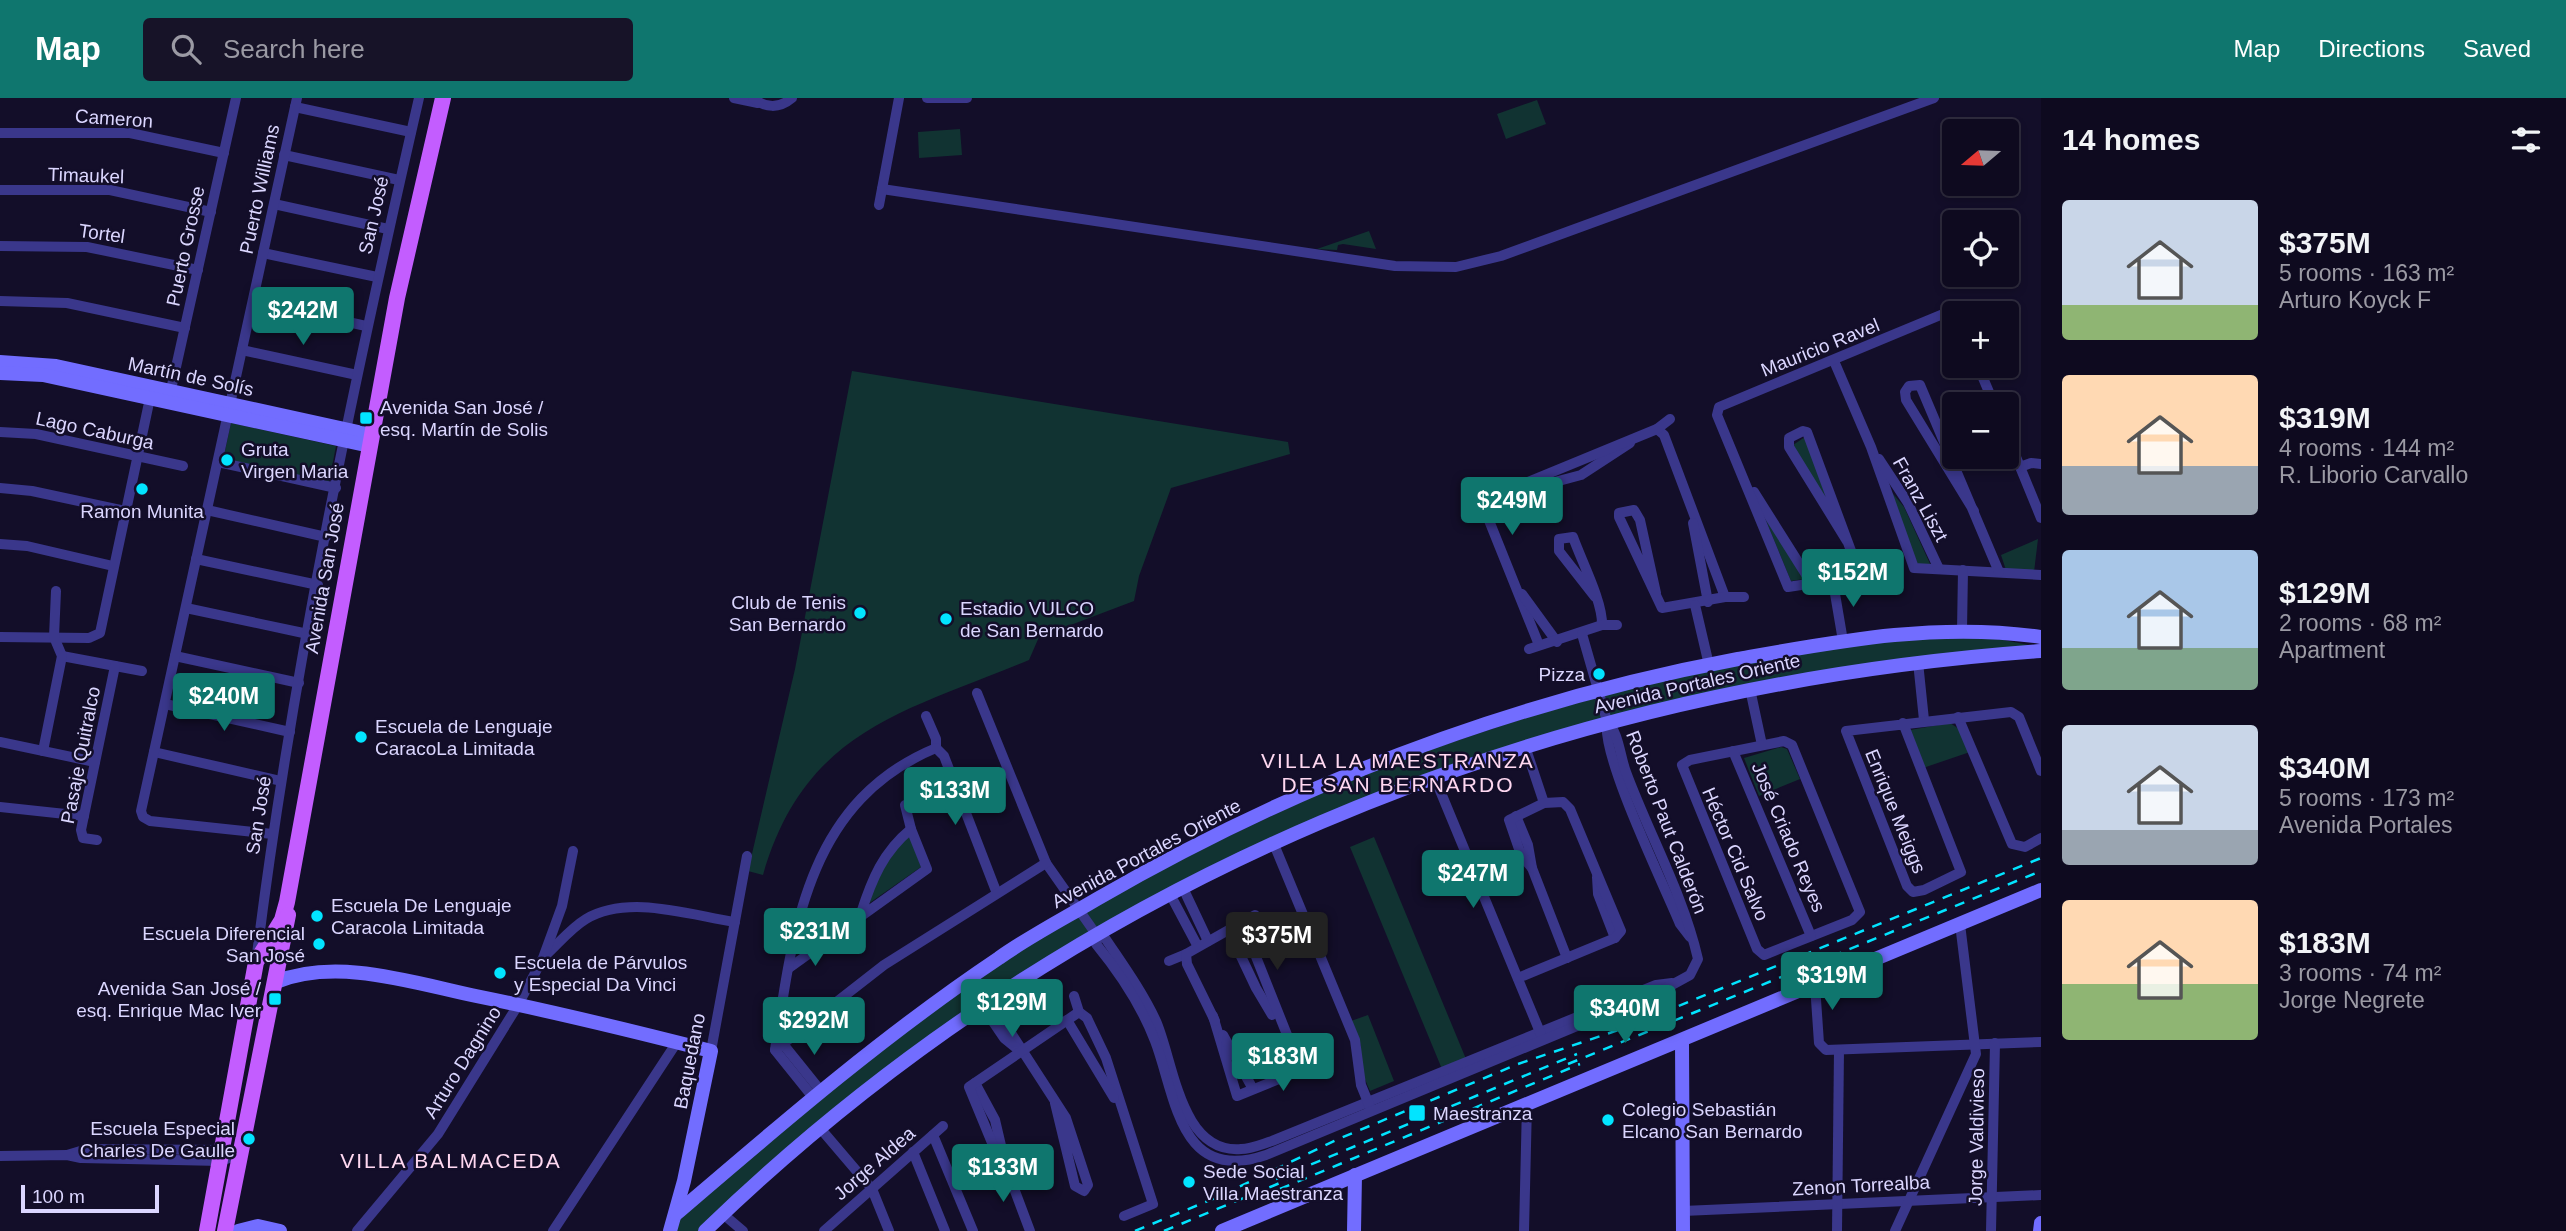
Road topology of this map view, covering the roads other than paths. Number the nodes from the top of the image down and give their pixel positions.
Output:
1 (236, 98) edge
2 (419, 98) edge
3 (443, 98) edge
4 (734, 98) edge
5 (792, 98) edge
6 (899, 98) edge
7 (927, 98) edge
8 (967, 98) edge
9 (1934, 98) edge
10 (757, 101) edge
11 (1912, 101) edge
12 (296, 102) edge
13 (411, 132) junction
14 (0, 133) edge
15 (223, 153) junction
16 (284, 155) junction
17 (399, 180) junction
18 (882, 189) junction
19 (0, 190) edge
20 (274, 204) junction
21 (879, 205) dead end
22 (211, 212) junction
23 (388, 229) junction
24 (0, 246) edge
25 (264, 253) junction
26 (198, 270) junction
27 (377, 277) junction
28 (0, 301) edge
29 (253, 301) junction
30 (1942, 314) edge
31 (366, 326) junction
32 (185, 328) junction
33 (242, 350) junction
34 (0, 362) edge
35 (1834, 362) junction
36 (0, 373) edge
37 (357, 375) junction
38 (170, 396) junction
39 (150, 398) junction
40 (230, 409) junction
41 (1670, 419) dead end
42 (1657, 429) junction
43 (0, 432) edge
44 (346, 435) junction
45 (371, 440) junction
46 (1871, 447) junction
47 (136, 456) junction
48 (218, 462) junction
49 (2041, 464) edge
50 (183, 466) dead end
51 (2020, 467) joint
52 (1741, 471) junction
53 (1469, 484) dead end
54 (0, 488) edge
55 (336, 488) junction
56 (1687, 492) junction
57 (1485, 501) junction
58 (207, 510) junction
59 (125, 511) junction
60 (1974, 511) junction
61 (2041, 517) edge
62 (326, 537) junction
63 (1847, 541) junction
64 (0, 544) edge
65 (197, 559) junction
66 (113, 565) junction
67 (1939, 569) junction
68 (1963, 570) junction
69 (1999, 572) junction
70 (2041, 575) edge
71 (1513, 582) junction
72 (1833, 582) junction
73 (1812, 584) junction
74 (317, 585) junction
75 (56, 591) dead end
76 (1656, 593) junction
77 (1595, 597) junction
78 (1725, 597) junction
79 (1744, 597) dead end
80 (1709, 602) junction
81 (1695, 605) junction
82 (186, 608) junction
83 (1602, 625) junction
84 (1617, 625) dead end
85 (1962, 630) junction
86 (308, 634) junction
87 (1582, 634) junction
88 (2039, 636) edge
89 (0, 637) edge
90 (54, 637) junction
91 (1843, 641) junction
92 (1558, 642) junction
93 (2038, 652) edge
94 (62, 656) junction
95 (175, 656) junction
96 (1918, 662) junction
97 (1709, 665) junction
98 (115, 666) junction
99 (142, 671) dead end
100 (299, 683) junction
101 (1750, 690) junction
102 (1598, 692) junction
103 (977, 693) dead end
104 (165, 704) junction
105 (926, 716) dead end
106 (1958, 717) junction
107 (1924, 720) junction
108 (1607, 721) junction
109 (1903, 723) junction
110 (290, 732) junction
111 (0, 742) edge
112 (1762, 745) junction
113 (1525, 746) junction
114 (936, 748) junction
115 (43, 751) junction
116 (1734, 751) junction
117 (154, 752) junction
118 (95, 762) junction
119 (2041, 771) edge
120 (1434, 776) junction
121 (281, 781) junction
122 (1544, 803) junction
123 (905, 805) dead end
124 (0, 807) edge
125 (84, 816) junction
126 (911, 829) junction
127 (272, 834) junction
128 (2041, 838) edge
129 (97, 840) dead end
130 (1273, 842) junction
131 (573, 851) dead end
132 (747, 856) dead end
133 (1046, 863) junction
134 (2041, 890) edge
135 (996, 891) junction
136 (1177, 892) junction
137 (287, 902) junction
138 (1077, 911) junction
139 (861, 913) junction
140 (1255, 915) dead end
141 (735, 922) junction
142 (1243, 924) junction
143 (1960, 924) junction
144 (1229, 931) junction
145 (797, 932) junction
146 (1811, 936) junction
147 (1097, 937) junction
148 (1208, 941) junction
149 (822, 943) junction
150 (1197, 946) junction
151 (543, 958) junction
152 (1567, 958) junction
153 (1186, 959) junction
154 (1169, 961) dead end
155 (256, 962) junction
156 (789, 968) junction
157 (1518, 978) junction
158 (276, 982) junction
159 (1815, 985) junction
160 (1074, 996) dead end
161 (250, 999) junction
162 (987, 1004) junction
163 (518, 1005) junction
164 (1079, 1012) junction
165 (1213, 1016) junction
166 (1067, 1020) junction
167 (1283, 1031) junction
168 (1542, 1037) junction
169 (1682, 1041) junction
170 (677, 1042) junction
171 (2041, 1042) edge
172 (1996, 1043) junction
173 (1977, 1044) junction
174 (779, 1047) junction
175 (1839, 1050) junction
176 (711, 1051) junction
177 (1021, 1051) junction
178 (1254, 1089) junction
179 (816, 1093) junction
180 (1055, 1103) junction
181 (1527, 1104) junction
182 (1370, 1107) junction
183 (1122, 1114) junction
184 (943, 1126) dead end
185 (820, 1128) junction
186 (933, 1135) junction
187 (913, 1152) junction
188 (228, 1155) junction
189 (0, 1156) edge
190 (1356, 1175) junction
191 (684, 1181) junction
192 (705, 1188) junction
193 (872, 1189) junction
194 (2041, 1195) edge
195 (1992, 1197) junction
196 (1910, 1200) junction
197 (1838, 1204) junction
198 (1684, 1211) junction
199 (676, 1213) junction
200 (723, 1214) junction
201 (1124, 1216) dead end
202 (2041, 1223) edge
203 (827, 1230) edge
204 (207, 1231) edge
205 (225, 1231) edge
206 (239, 1231) edge
207 (280, 1231) edge
208 (357, 1231) edge
209 (553, 1231) edge
210 (670, 1231) edge
211 (705, 1231) edge
212 (743, 1231) edge
213 (889, 1231) edge
214 (945, 1231) edge
215 (973, 1231) edge
216 (1030, 1231) edge
217 (1222, 1231) edge
218 (1354, 1231) edge
219 (1524, 1231) edge
220 (1683, 1231) edge
221 (1837, 1231) edge
222 (1895, 1231) edge
223 (1991, 1231) edge
224 (2040, 1231) edge

1 - 15 street, Puerto Grosse
2 - 13 street, San José
3 - 45 main road, Avenida San José
4 - 10 street
5 - 10 street
6 - 18 street
7 - 8 street
9 - 11 street
11 - 18 street
12 - 13 street
12 - 16 street, Puerto Williams
13 - 17 street, San José
14 - 15 street, Cameron
15 - 22 street, Puerto Grosse
16 - 17 street
16 - 20 street, Puerto Williams
17 - 23 street, San José
18 - 21 street
19 - 22 street, Timaukel
20 - 23 street
20 - 25 street, Puerto Williams
22 - 26 street, Puerto Grosse
23 - 27 street, San José
24 - 26 street, Tortel
25 - 27 street
25 - 29 street, Puerto Williams
26 - 32 street, Puerto Grosse
27 - 31 street, San José
28 - 32 street
29 - 31 street
29 - 33 street, Puerto Williams
30 - 35 street, Mauricio Ravel
31 - 37 street, San José
32 - 38 street, Puerto Grosse
33 - 37 street
33 - 40 street, Puerto Williams
34 - 38 street, Martín de Solís
35 - 46 street, Franz Liszt
35 - 52 street, Mauricio Ravel
36 - 39 street, Martín de Solís
37 - 44 street, San José
38 - 39 street, Martín de Solís
38 - 40 street, Martín de Solís
39 - 47 street
40 - 44 street, Martín de Solís
40 - 48 street, Puerto Williams
41 - 42 street
42 - 56 street
42 - 57 street
43 - 47 street, Lago Caburga
44 - 45 street, Martín de Solís
44 - 55 street, San José
45 - 137 main road, Avenida San José
46 - 67 street, Franz Liszt
46 - 67 street, Franz Liszt
47 - 50 street, Lago Caburga
47 - 59 street
48 - 55 street
48 - 58 street, Puerto Williams
49 - 51 street
51 - 61 street
52 - 73 street
52 - 73 street
53 - 57 street
54 - 59 street
55 - 62 street, San José
56 - 78 street
56 - 80 street
57 - 71 street
58 - 62 street
58 - 65 street, Puerto Williams
59 - 66 street
60 - 60 street
60 - 69 street
62 - 74 street, San José
63 - 63 street
63 - 72 street
64 - 66 street
65 - 74 street
65 - 82 street, Puerto Williams
66 - 90 street
67 - 68 street
68 - 69 street
68 - 85 street
69 - 70 street
71 - 92 street
71 - 92 street
72 - 73 street
72 - 91 street
74 - 86 street, San José
75 - 90 street
76 - 76 street
76 - 81 street
77 - 77 street
77 - 83 street
78 - 79 street
78 - 80 street
80 - 81 street
81 - 97 street
82 - 86 street
82 - 95 street, Puerto Williams
83 - 84 street
83 - 87 street
85 - 88 street, Avenida Portales Oriente
85 - 91 street, Avenida Portales Oriente
86 - 100 street, San José
87 - 92 street
87 - 102 street, Roberto Paut Calderón
88 - 93 street
89 - 90 street
90 - 94 street
91 - 97 street, Avenida Portales Oriente
93 - 96 street, Avenida Portales Oriente
94 - 98 street
94 - 115 street
95 - 100 street
95 - 104 street, Puerto Williams
96 - 101 street, Avenida Portales Oriente
96 - 107 street
97 - 102 street, Avenida Portales Oriente
98 - 99 street
98 - 118 street, Pasaje Quitralco
100 - 110 street, San José
101 - 108 street, Avenida Portales Oriente
101 - 112 street
102 - 108 street, Roberto Paut Calderón
102 - 138 street, Avenida Portales Oriente
103 - 133 street, Roberto Paut Calderón
104 - 110 street
104 - 117 street, Puerto Williams
105 - 114 street
106 - 107 street
106 - 119 street
106 - 128 street
107 - 109 street
108 - 113 street, Avenida Portales Oriente
108 - 168 street, Roberto Paut Calderón
109 - 109 street, Enrique Meiggs
110 - 121 street, San José
111 - 115 street
112 - 116 street
112 - 146 street
113 - 120 street, Avenida Portales Oriente
113 - 122 street
114 - 135 street
114 - 145 street
115 - 118 street
116 - 146 street, José Criado Reyes
116 - 146 street, Héctor Cid Salvo
117 - 121 street
117 - 127 street, Puerto Williams
118 - 125 street, Pasaje Quitralco
120 - 130 street, Avenida Portales Oriente
120 - 157 street
121 - 127 street, San José
122 - 152 street
122 - 152 street
123 - 126 street
124 - 125 street
125 - 129 street, Pasaje Quitralco
126 - 139 street
126 - 139 street
127 - 155 street, San José
130 - 136 street, Avenida Portales Oriente
130 - 182 street
131 - 151 street, Arturo Dagnino
132 - 141 street, Baquedano
133 - 135 street
133 - 138 street, Roberto Paut Calderón
134 - 143 street
135 - 174 street
136 - 147 street, Avenida Portales Oriente
136 - 148 street
136 - 150 street
137 - 155 main road, Avenida San José
137 - 158 main road, Avenida San José
138 - 147 street, Roberto Paut Calderón
138 - 179 street, Avenida Portales Oriente
139 - 149 street
140 - 142 street
141 - 151 street
141 - 176 street, Baquedano
142 - 144 street
142 - 167 street
143 - 159 street
143 - 173 street
144 - 148 street
144 - 167 street
145 - 149 street
145 - 156 street
147 - 162 street, Avenida Portales Oriente
147 - 182 street, Roberto Paut Calderón
148 - 150 street
149 - 156 street
150 - 153 street
151 - 163 street, Arturo Dagnino
152 - 157 street
153 - 154 street
153 - 165 street
155 - 161 main road, Avenida San José
156 - 174 street
157 - 168 street
158 - 161 main road
158 - 163 street
158 - 188 main road, Avenida San José
159 - 169 street
159 - 175 street
160 - 164 street
161 - 188 main road, Avenida San José
162 - 177 street
162 - 185 street, Avenida Portales Oriente
163 - 170 street
163 - 208 street, Arturo Dagnino
164 - 166 street
164 - 183 street
165 - 178 street
165 - 178 street
166 - 177 street
166 - 183 street
167 - 178 street
168 - 182 street, Roberto Paut Calderón
169 - 181 street
169 - 198 street
170 - 176 street
170 - 209 street
171 - 172 street
172 - 173 street
172 - 195 street, Jorge Valdivieso
173 - 175 street
173 - 196 street
174 - 179 street
175 - 197 street
176 - 191 street, Baquedano
177 - 180 street
177 - 216 street
179 - 192 street, Avenida Portales Oriente
180 - 180 street
181 - 190 street
181 - 219 street
183 - 201 street
184 - 186 street, Jorge Aldea
185 - 193 street
185 - 200 street, Avenida Portales Oriente
186 - 187 street, Jorge Aldea
186 - 215 street
187 - 193 street, Jorge Aldea
187 - 214 street
188 - 189 street
188 - 204 main road, Avenida San José
188 - 205 main road, Avenida San José
190 - 217 street
190 - 218 street
191 - 192 street
191 - 199 street, Baquedano
192 - 199 street, Avenida Portales Oriente
193 - 203 street, Jorge Aldea
193 - 213 street
194 - 195 street, Zenon Torrealba
195 - 196 street, Zenon Torrealba
195 - 223 street, Jorge Valdivieso
196 - 197 street, Zenon Torrealba
196 - 222 street
197 - 198 street, Zenon Torrealba
197 - 221 street
198 - 220 street
199 - 210 street, Baquedano
200 - 211 street, Avenida Portales Oriente
200 - 212 street
202 - 224 street
206 - 207 street

